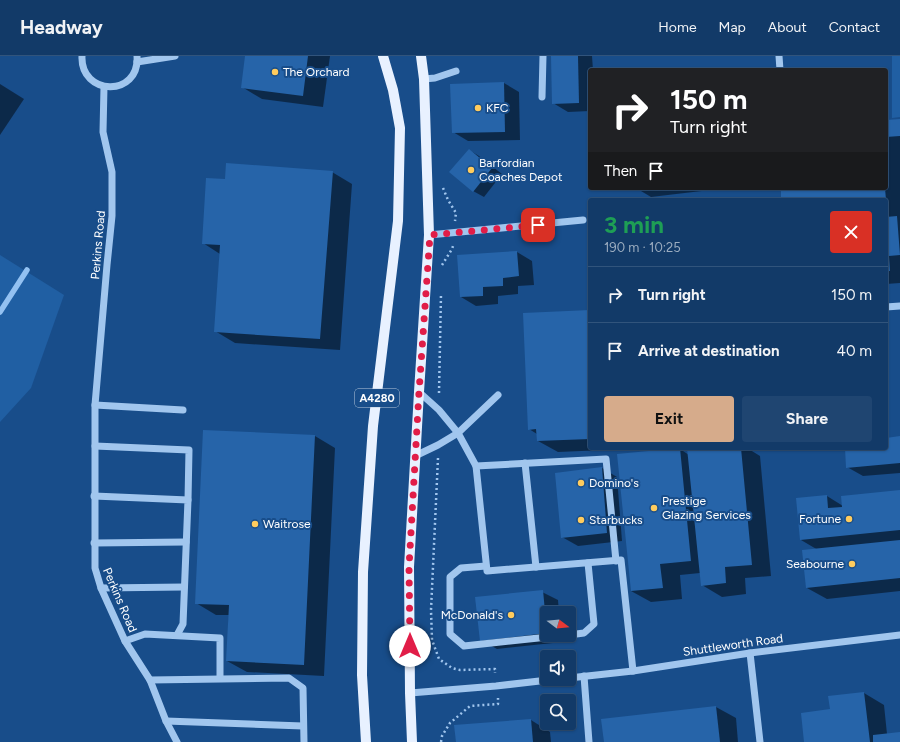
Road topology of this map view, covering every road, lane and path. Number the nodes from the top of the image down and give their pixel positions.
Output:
1 (82, 56) edge
2 (175, 56) edge
3 (384, 56) edge
4 (421, 56) edge
5 (543, 56) edge
6 (779, 56) edge
7 (137, 59) edge
8 (780, 68) edge
9 (456, 71) dead end
10 (424, 79) junction
11 (104, 87) junction
12 (542, 97) dead end
13 (583, 220) dead end
14 (430, 235) junction
15 (452, 249) dead end
16 (442, 273) dead end
17 (441, 288) dead end
18 (900, 306) edge
19 (888, 307) edge
20 (419, 392) junction
21 (439, 394) dead end
22 (498, 395) dead end
23 (95, 405) junction
24 (183, 410) dead end
25 (458, 433) junction
26 (95, 446) junction
27 (415, 456) junction
28 (525, 463) junction
29 (476, 466) junction
30 (94, 496) junction
31 (188, 500) junction
32 (186, 542) junction
33 (94, 543) junction
34 (616, 560) junction
35 (588, 563) junction
36 (486, 566) junction
37 (536, 567) junction
38 (184, 587) junction
39 (101, 588) junction
40 (576, 634) edge
41 (177, 635) junction
42 (900, 635) edge
43 (540, 638) edge
44 (125, 641) junction
45 (750, 653) junction
46 (633, 671) junction
47 (584, 676) junction
48 (576, 677) edge
49 (220, 678) junction
50 (150, 680) junction
51 (540, 681) edge
52 (410, 693) junction
53 (498, 704) dead end
54 (166, 721) junction
55 (303, 726) junction
56 (178, 742) edge
57 (304, 742) edge
58 (366, 742) edge
59 (412, 742) edge
60 (441, 742) edge
61 (589, 742) edge
62 (760, 742) edge

1 - 11 street
2 - 7 street
3 - 58 main road, A4280
4 - 10 main road
5 - 12 street
6 - 8 street
7 - 11 street
9 - 10 street
10 - 14 main road
11 - 23 street, Perkins Road
13 - 14 street
14 - 20 main road
15 - 16 path
17 - 21 path
18 - 19 street
20 - 25 street
20 - 27 main road
22 - 25 street
23 - 24 street
23 - 26 street, Perkins Road
25 - 27 street
25 - 29 street
26 - 30 street, Perkins Road
26 - 31 street
27 - 52 main road
28 - 29 street
28 - 34 street
28 - 37 street
29 - 36 street
30 - 31 street
30 - 33 street, Perkins Road
31 - 32 street
32 - 33 street
32 - 38 street
33 - 39 street, Perkins Road
34 - 35 street
34 - 46 street
35 - 37 street
35 - 40 street
36 - 37 street
36 - 43 street
38 - 39 street
38 - 41 street
39 - 44 street, Perkins Road
41 - 44 street
41 - 49 street
42 - 45 street, Shuttleworth Road
44 - 50 street, Perkins Road
45 - 46 street, Shuttleworth Road
45 - 62 street
46 - 47 street, Shuttleworth Road
47 - 48 street, Shuttleworth Road
47 - 61 street
49 - 50 street
49 - 55 street
50 - 54 street, Perkins Road
51 - 52 street
52 - 59 main road
53 - 60 path
54 - 55 street
54 - 56 street, Perkins Road
55 - 57 street

